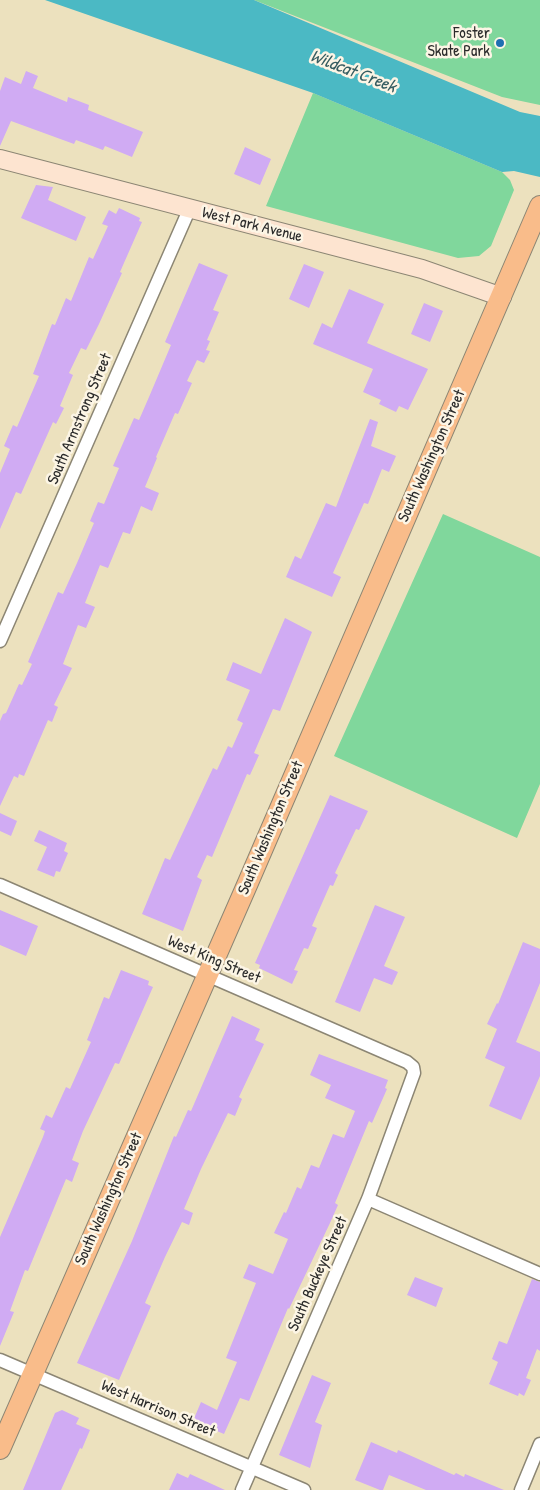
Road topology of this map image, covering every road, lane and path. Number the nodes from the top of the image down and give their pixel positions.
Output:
1 (0, 159) edge
2 (189, 210) junction
3 (537, 212) edge
4 (502, 297) junction
5 (0, 641) edge
6 (0, 885) edge
7 (208, 974) junction
8 (413, 1067) joint
9 (368, 1200) junction
10 (540, 1274) edge
11 (0, 1360) edge
12 (33, 1374) junction
13 (540, 1444) edge
14 (0, 1449) edge
15 (252, 1467) junction
16 (242, 1490) edge
17 (304, 1490) edge
18 (521, 1490) edge

1 - 2 main road, West Park Avenue
2 - 4 main road, West Park Avenue
2 - 5 street, South Armstrong Street
3 - 4 main road, South Washington Street
4 - 7 main road, South Washington Street
6 - 7 street, West King Street
7 - 8 street, West King Street
7 - 12 main road, South Washington Street
8 - 9 street, South Buckeye Street
9 - 10 street
9 - 15 street, South Buckeye Street
11 - 12 street, West Harrison Street
12 - 14 main road, South Washington Street
12 - 15 street, West Harrison Street
13 - 18 street
15 - 16 street, South Buckeye Street
15 - 17 street, West Harrison Street

